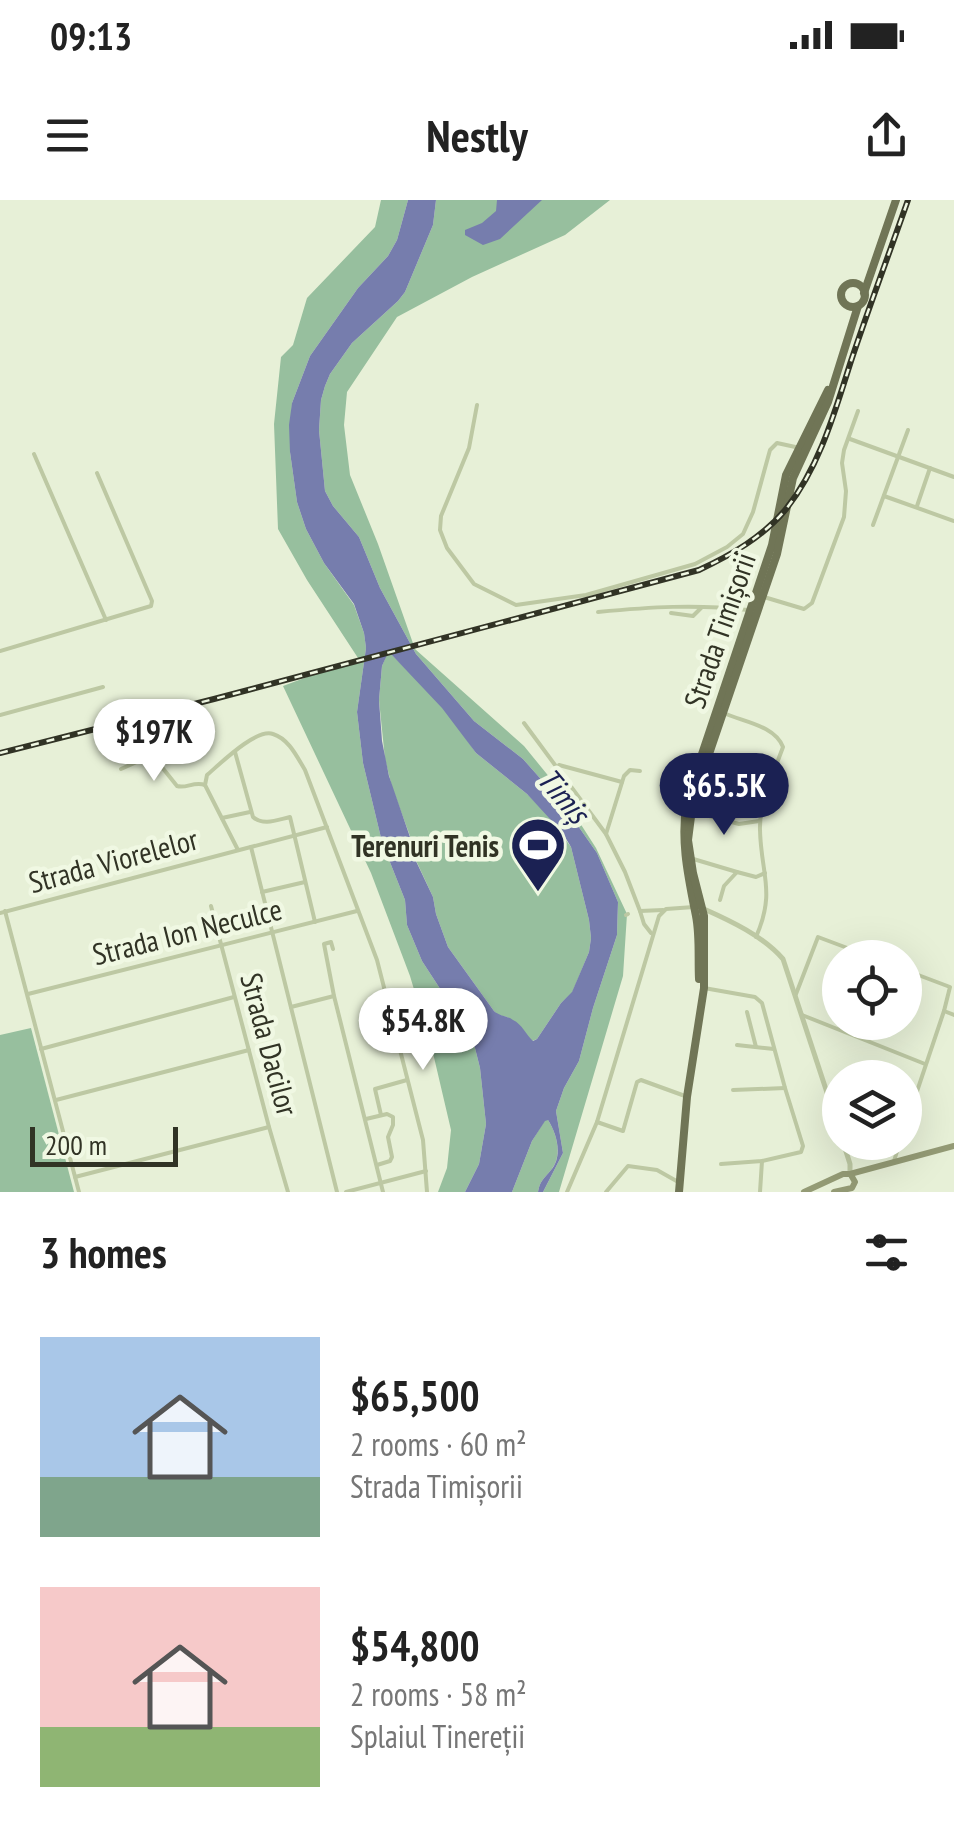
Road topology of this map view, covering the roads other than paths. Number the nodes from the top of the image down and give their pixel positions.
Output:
1 (896, 200) edge
2 (876, 257) junction
3 (856, 284) junction
4 (864, 293) junction
5 (845, 305) junction
6 (858, 306) junction
7 (852, 326) junction
8 (477, 405) dead end
9 (858, 411) dead end
10 (908, 430) dead end
11 (848, 438) junction
12 (802, 449) junction
13 (34, 454) dead end
14 (898, 456) junction
15 (930, 468) junction
16 (97, 473) dead end
17 (954, 476) edge
18 (884, 496) junction
19 (916, 507) junction
20 (954, 521) edge
21 (873, 526) dead end
22 (759, 596) junction
23 (705, 606) junction
24 (754, 610) junction
25 (598, 612) dead end
26 (671, 613) dead end
27 (106, 620) junction
28 (0, 651) edge
29 (103, 687) dead end
30 (722, 714) junction
31 (0, 715) edge
32 (524, 723) dead end
33 (144, 744) junction
34 (109, 745) dead end
35 (235, 752) junction
36 (152, 755) junction
37 (114, 758) dead end
38 (556, 765) junction
39 (570, 768) junction
40 (121, 770) dead end
41 (640, 771) dead end
42 (568, 780) junction
43 (622, 782) junction
44 (205, 785) junction
45 (691, 811) junction
46 (250, 812) junction
47 (222, 818) junction
48 (760, 821) junction
49 (327, 827) junction
50 (606, 834) junction
51 (294, 836) junction
52 (251, 847) junction
53 (238, 850) junction
54 (690, 858) junction
55 (737, 872) junction
56 (765, 873) junction
57 (306, 882) junction
58 (262, 892) junction
59 (720, 900) dead end
60 (211, 906) dead end
61 (698, 908) junction
62 (358, 910) junction
63 (664, 910) junction
64 (640, 911) junction
65 (3, 912) edge
66 (315, 922) junction
67 (272, 933) junction
68 (652, 934) junction
69 (756, 937) junction
70 (826, 940) edge
71 (221, 945) junction
72 (333, 949) dead end
73 (922, 976) edge
74 (704, 988) junction
75 (28, 994) junction
76 (796, 994) junction
77 (334, 996) junction
78 (234, 997) junction
79 (290, 1006) junction
80 (944, 1011) junction
81 (747, 1012) dead end
82 (802, 1015) junction
83 (954, 1015) edge
84 (699, 1018) junction
85 (737, 1045) dead end
86 (756, 1047) junction
87 (41, 1049) junction
88 (774, 1049) junction
89 (249, 1050) junction
90 (925, 1064) junction
91 (922, 1073) edge
92 (822, 1076) edge
93 (407, 1080) junction
94 (784, 1088) junction
95 (733, 1090) dead end
96 (687, 1097) junction
97 (56, 1100) junction
98 (381, 1116) junction
99 (366, 1119) junction
100 (598, 1122) junction
101 (269, 1127) junction
102 (954, 1146) edge
103 (894, 1161) joint
104 (762, 1162) junction
105 (720, 1164) dead end
106 (377, 1165) junction
107 (426, 1171) junction
108 (75, 1177) junction
109 (825, 1182) junction
110 (381, 1183) junction
111 (848, 1184) edge
112 (680, 1188) edge
113 (79, 1192) edge
114 (288, 1192) edge
115 (336, 1192) edge
116 (346, 1192) edge
117 (383, 1192) edge
118 (427, 1192) edge
119 (568, 1192) edge
120 (606, 1192) edge
121 (760, 1192) edge
122 (804, 1192) edge
123 (820, 1192) edge
124 (834, 1192) edge

1 - 2 main road
2 - 3 main road
2 - 4 main road
3 - 4 main road
3 - 5 main road
4 - 6 main road
5 - 6 main road
5 - 7 main road
6 - 7 main road, Strada Timișorii
7 - 12 main road, Strada Timișorii
8 - 12 street
9 - 11 street
10 - 14 street
11 - 14 street
11 - 22 street
12 - 22 main road, Strada Timișorii
13 - 27 street
14 - 15 street
14 - 18 street
15 - 17 street
15 - 19 street
16 - 27 street
18 - 19 street
18 - 21 street
19 - 20 street
22 - 24 main road, Strada Timișorii
23 - 24 street
23 - 25 street
23 - 26 street
24 - 30 main road, Strada Timișorii
24 - 61 main road, Strada Timișorii
27 - 28 street
29 - 31 street
30 - 45 main road, Strada Timișorii
30 - 48 street
32 - 38 street
33 - 34 street
33 - 36 street
33 - 37 street
35 - 44 street, Strada Viorelelor
35 - 46 street
35 - 49 street, Strada Viorelelor
36 - 40 street
36 - 44 street
38 - 39 street
38 - 42 street
39 - 42 street
39 - 43 street
41 - 43 street
42 - 50 street
43 - 50 street
44 - 47 street, Strada Viorelelor
45 - 48 street
45 - 54 main road, Strada Timișorii
46 - 47 street
46 - 51 street
47 - 53 street, Strada Viorelelor
48 - 56 street
49 - 51 street, Strada Viorelelor
49 - 62 street
50 - 64 street
51 - 52 street, Strada Viorelelor
51 - 57 street
52 - 53 street, Strada Viorelelor
52 - 58 street
53 - 65 street, Strada Viorelelor
54 - 55 street
54 - 61 main road, Strada Timișorii
55 - 56 street
55 - 59 street
56 - 69 street
57 - 58 street
57 - 66 street
58 - 67 street
60 - 71 street, Strada Dacilor
61 - 63 street
61 - 69 street
61 - 74 main road, Strada Timișorii
61 - 84 main road, Strada Timișorii
62 - 66 street, Strada Ion Neculce
62 - 93 street
63 - 64 street
63 - 68 street
64 - 68 street
65 - 75 street
66 - 67 street, Strada Ion Neculce
67 - 71 street, Strada Ion Neculce
67 - 79 street
68 - 100 street
69 - 76 street
70 - 76 street
71 - 75 street, Strada Ion Neculce
71 - 78 street, Strada Dacilor
72 - 77 street
73 - 80 street
74 - 84 main road, Strada Timișorii
74 - 88 street
75 - 87 street
76 - 82 street
77 - 79 street
77 - 99 street
78 - 87 street
78 - 89 street, Strada Dacilor
79 - 115 street
80 - 83 street
80 - 90 street
81 - 86 street
82 - 90 street
82 - 92 street
84 - 96 main road, Strada Timișorii
85 - 86 street
86 - 88 street
87 - 97 street
88 - 94 street
89 - 97 street
89 - 101 street, Strada Dacilor
90 - 91 street
93 - 98 street
93 - 107 street
94 - 95 street
94 - 104 street
96 - 100 street
96 - 112 main road, Strada Timișorii
97 - 108 street
98 - 99 street
98 - 106 street
99 - 106 street
100 - 119 street
101 - 108 street
101 - 114 street, Strada Dacilor
102 - 103 main road
103 - 111 main road
104 - 105 street
104 - 121 street
106 - 110 street
107 - 110 street
107 - 118 street
108 - 113 street
109 - 111 main road
109 - 122 main road
109 - 123 main road
110 - 116 street
110 - 117 street
111 - 124 main road
112 - 120 street

